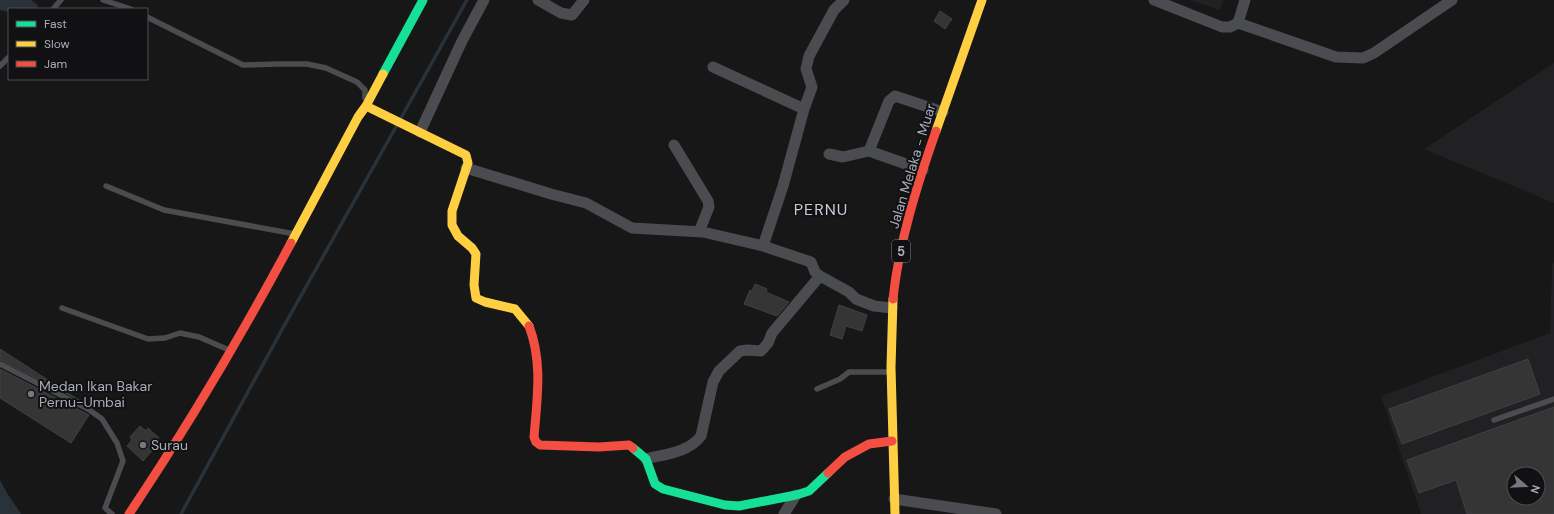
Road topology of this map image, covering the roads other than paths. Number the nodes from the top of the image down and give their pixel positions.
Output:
1 (61, 0) edge
2 (103, 0) edge
3 (423, 0) edge
4 (484, 0) edge
5 (538, 0) edge
6 (584, 0) edge
7 (844, 0) edge
8 (982, 0) edge
9 (1154, 0) edge
10 (1245, 0) edge
11 (1452, 0) edge
12 (54, 8) edge
13 (128, 8) edge
14 (148, 18) edge
15 (1238, 23) junction
16 (8, 58) edge
17 (0, 66) edge
18 (713, 67) dead end
19 (366, 106) junction
20 (804, 109) junction
21 (943, 112) junction
22 (415, 130) junction
23 (674, 145) dead end
24 (869, 151) junction
25 (829, 154) dead end
26 (466, 168) junction
27 (923, 170) junction
28 (106, 186) dead end
29 (699, 232) junction
30 (295, 234) junction
31 (763, 246) junction
32 (820, 276) junction
33 (883, 307) junction
34 (62, 308) dead end
35 (231, 351) junction
36 (0, 364) edge
37 (891, 372) junction
38 (817, 389) dead end
39 (1554, 399) edge
40 (1494, 420) dead end
41 (892, 441) junction
42 (646, 459) junction
43 (796, 495) junction
44 (894, 499) junction
45 (112, 514) edge
46 (129, 514) edge
47 (784, 514) edge
48 (895, 514) edge
49 (996, 514) edge

1 - 12 lane
2 - 13 lane
3 - 19 street
4 - 22 street
5 - 6 street
7 - 20 street
8 - 21 street, Jalan Melaka - Muar / 5
9 - 15 street
10 - 15 street
11 - 15 street
14 - 19 lane
16 - 17 lane
18 - 20 street
19 - 22 street
19 - 30 street
20 - 31 street
21 - 24 street
21 - 27 street, Jalan Melaka - Muar / 5
22 - 26 street
23 - 29 street
24 - 25 street
24 - 27 street
26 - 29 street
26 - 42 street
27 - 33 street, Jalan Melaka - Muar / 5
28 - 30 lane
29 - 31 street
30 - 35 street
31 - 32 street
32 - 33 street
32 - 42 street
33 - 37 street, Jalan Melaka - Muar / 5
34 - 35 lane
35 - 46 street
36 - 45 lane
37 - 38 lane
37 - 41 street, Jalan Melaka - Muar / 5
39 - 40 lane
41 - 43 street
41 - 44 street, Jalan Melaka - Muar / 5
42 - 43 street
43 - 47 street
44 - 48 street, Jalan Melaka - Muar / 5
44 - 49 street

